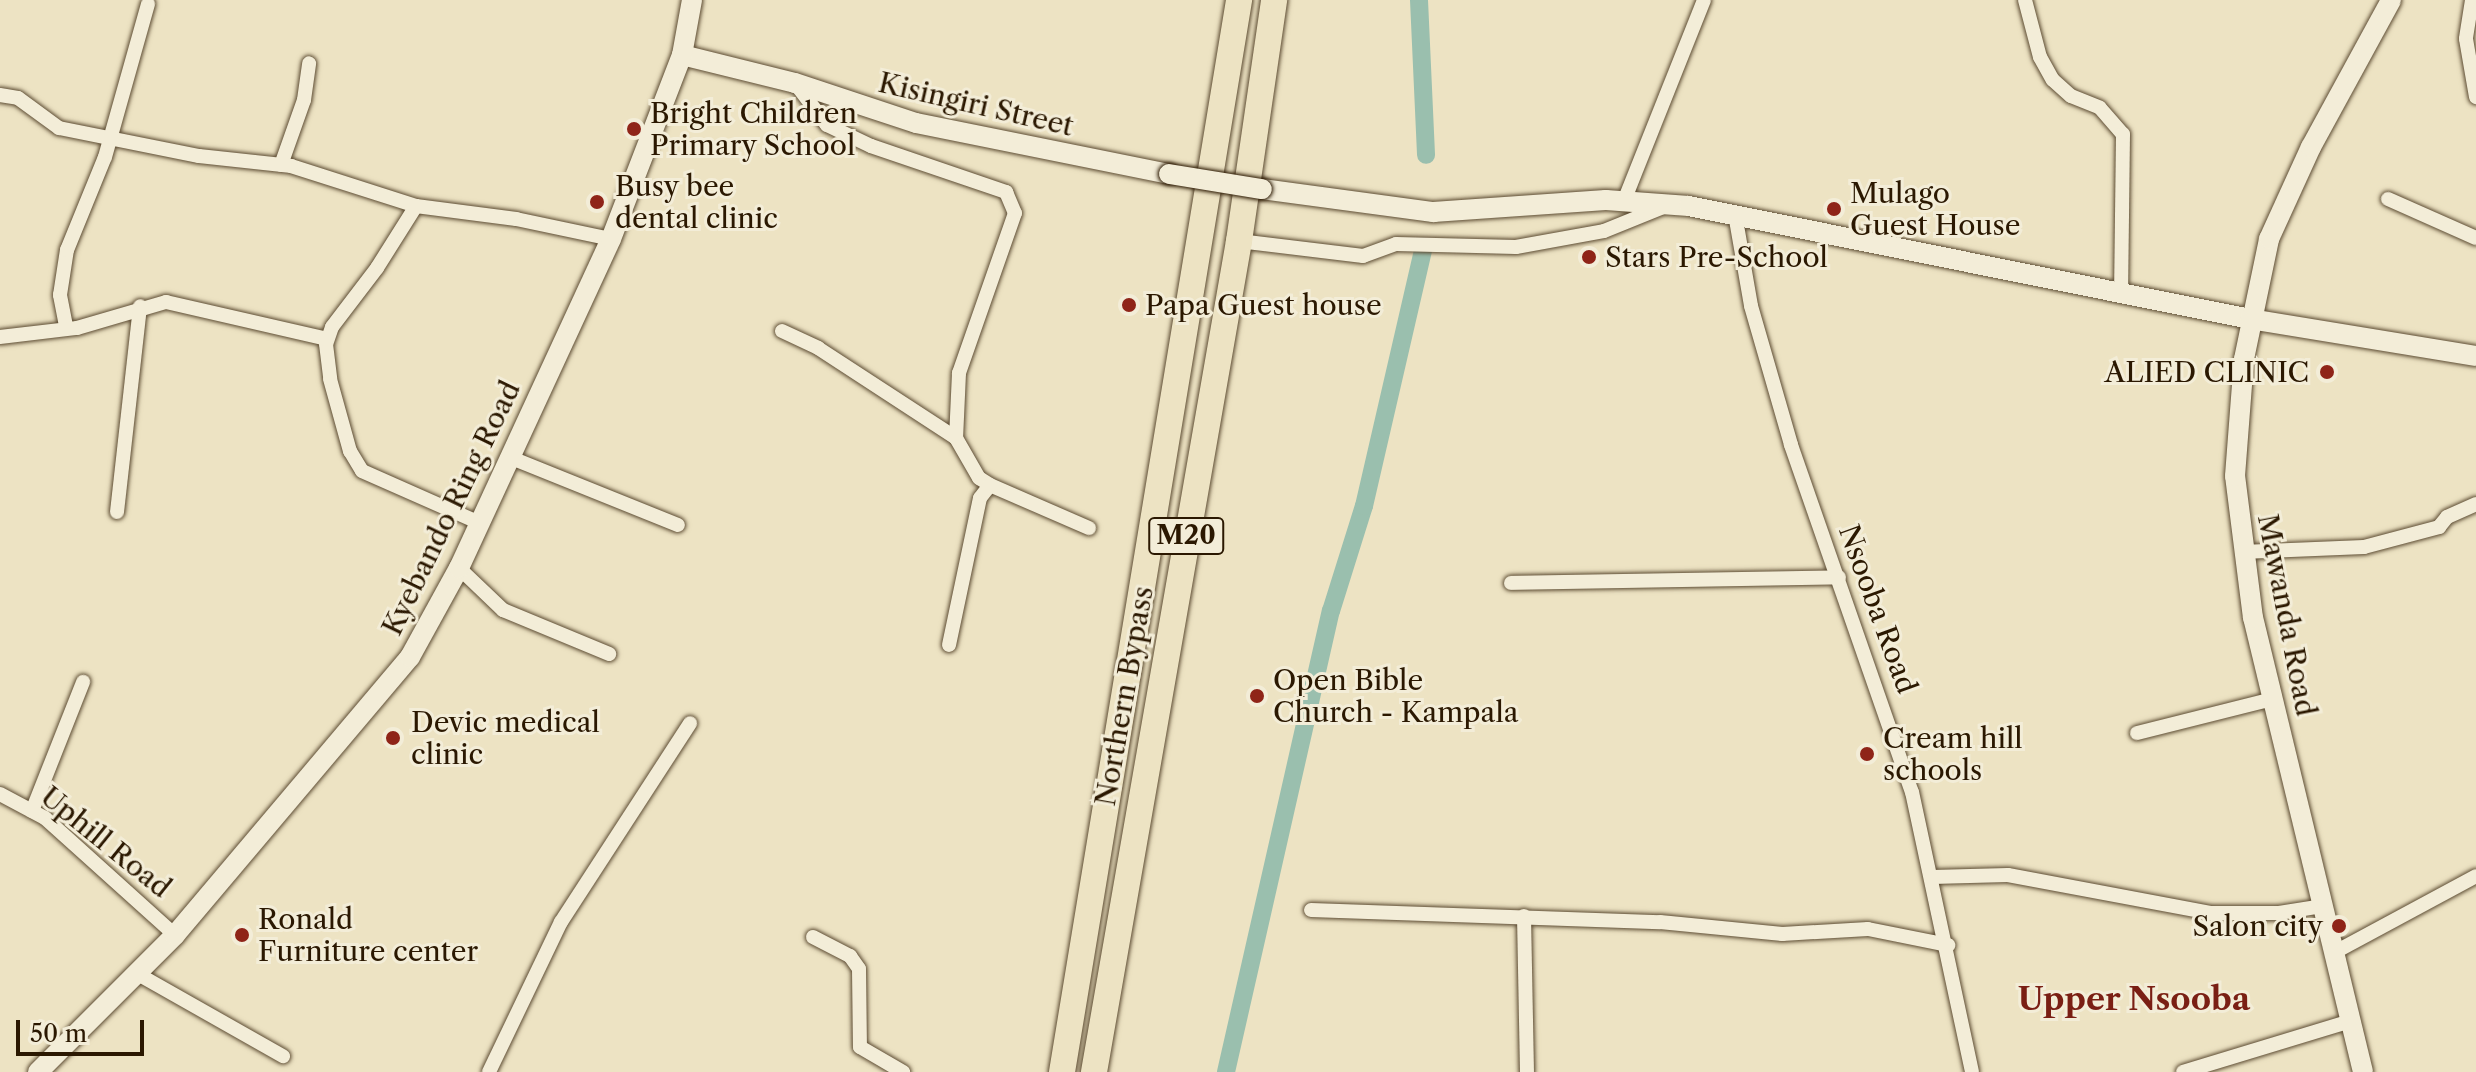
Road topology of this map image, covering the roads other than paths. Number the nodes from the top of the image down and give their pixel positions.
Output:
1 (692, 0) edge
2 (1239, 0) edge
3 (1274, 0) edge
4 (1704, 0) edge
5 (2025, 0) edge
6 (2391, 0) edge
7 (2472, 0) edge
8 (148, 4) dead end
9 (682, 55) junction
10 (309, 63) dead end
11 (795, 83) junction
12 (0, 95) edge
13 (2476, 97) edge
14 (111, 139) junction
15 (281, 165) junction
16 (2388, 199) dead end
17 (1624, 201) junction
18 (1671, 204) junction
19 (416, 206) junction
20 (1735, 214) junction
21 (2476, 238) edge
22 (611, 239) junction
23 (1239, 241) junction
24 (2121, 289) junction
25 (140, 306) junction
26 (2250, 319) junction
27 (66, 326) junction
28 (782, 331) dead end
29 (0, 337) edge
30 (327, 339) junction
31 (2476, 356) edge
32 (956, 438) junction
33 (509, 457) junction
34 (990, 485) junction
35 (2476, 504) edge
36 (117, 512) dead end
37 (480, 523) junction
38 (678, 525) dead end
39 (1089, 528) dead end
40 (2242, 552) junction
41 (459, 568) junction
42 (1839, 577) junction
43 (1511, 583) dead end
44 (949, 645) dead end
45 (609, 654) dead end
46 (83, 682) dead end
47 (2272, 699) junction
48 (690, 723) dead end
49 (2137, 733) dead end
50 (0, 794) edge
51 (32, 811) junction
52 (2476, 876) edge
53 (1932, 877) junction
54 (2323, 906) junction
55 (1311, 910) dead end
56 (1524, 916) junction
57 (175, 935) junction
58 (813, 937) dead end
59 (1948, 945) junction
60 (2335, 952) junction
61 (136, 973) junction
62 (2351, 1021) junction
63 (283, 1056) dead end
64 (38, 1072) edge
65 (489, 1072) edge
66 (903, 1072) edge
67 (1062, 1072) edge
68 (1094, 1072) edge
69 (1527, 1072) edge
70 (1972, 1072) edge
71 (2183, 1072) edge
72 (2363, 1072) edge

1 - 9 street, Kyebando Ring Road
2 - 67 highway, Northern Bypass / M20
3 - 23 highway, Northern Bypass / M20
4 - 17 street
5 - 24 street
6 - 26 street, Mawanda Road
7 - 13 street
8 - 14 street
9 - 11 street, Kisingiri Street
9 - 22 street, Kyebando Ring Road
10 - 15 street
11 - 17 street, Kisingiri Street, bridge
11 - 32 street
12 - 14 street
14 - 15 street
14 - 27 street
15 - 19 street
16 - 21 street
17 - 18 street, Kisingiri Street
18 - 20 street, Kisingiri Street
18 - 23 street
19 - 22 street
19 - 30 street
20 - 24 street, Kisingiri Street
20 - 42 street, Nsooba Road
22 - 33 street, Kyebando Ring Road
23 - 68 highway, Northern Bypass / M20
24 - 26 street, Kisingiri Street
25 - 27 street
25 - 30 street
25 - 36 street
26 - 31 street, Kisingiri Street
26 - 40 street, Mawanda Road
27 - 29 street
28 - 32 street
30 - 37 street
32 - 34 street
33 - 37 street, Kyebando Ring Road
33 - 38 street
34 - 39 street
34 - 44 street
35 - 40 street
37 - 41 street, Kyebando Ring Road
40 - 47 street, Mawanda Road
41 - 45 street
41 - 57 street, Kyebando Ring Road
42 - 43 street
42 - 53 street, Nsooba Road
46 - 51 street
47 - 49 street
47 - 54 street, Mawanda Road
48 - 65 street
50 - 51 street, Uphill Road
51 - 57 street, Uphill Road
52 - 60 street
53 - 54 street
53 - 59 street, Nsooba Road
54 - 60 street, Mawanda Road
55 - 56 street
56 - 59 street
56 - 69 street
57 - 61 street, Kyebando Ring Road
58 - 66 street
59 - 70 street, Nsooba Road
60 - 62 street, Mawanda Road
61 - 63 street
61 - 64 street, Kyebando Ring Road
62 - 71 street
62 - 72 street, Mawanda Road

